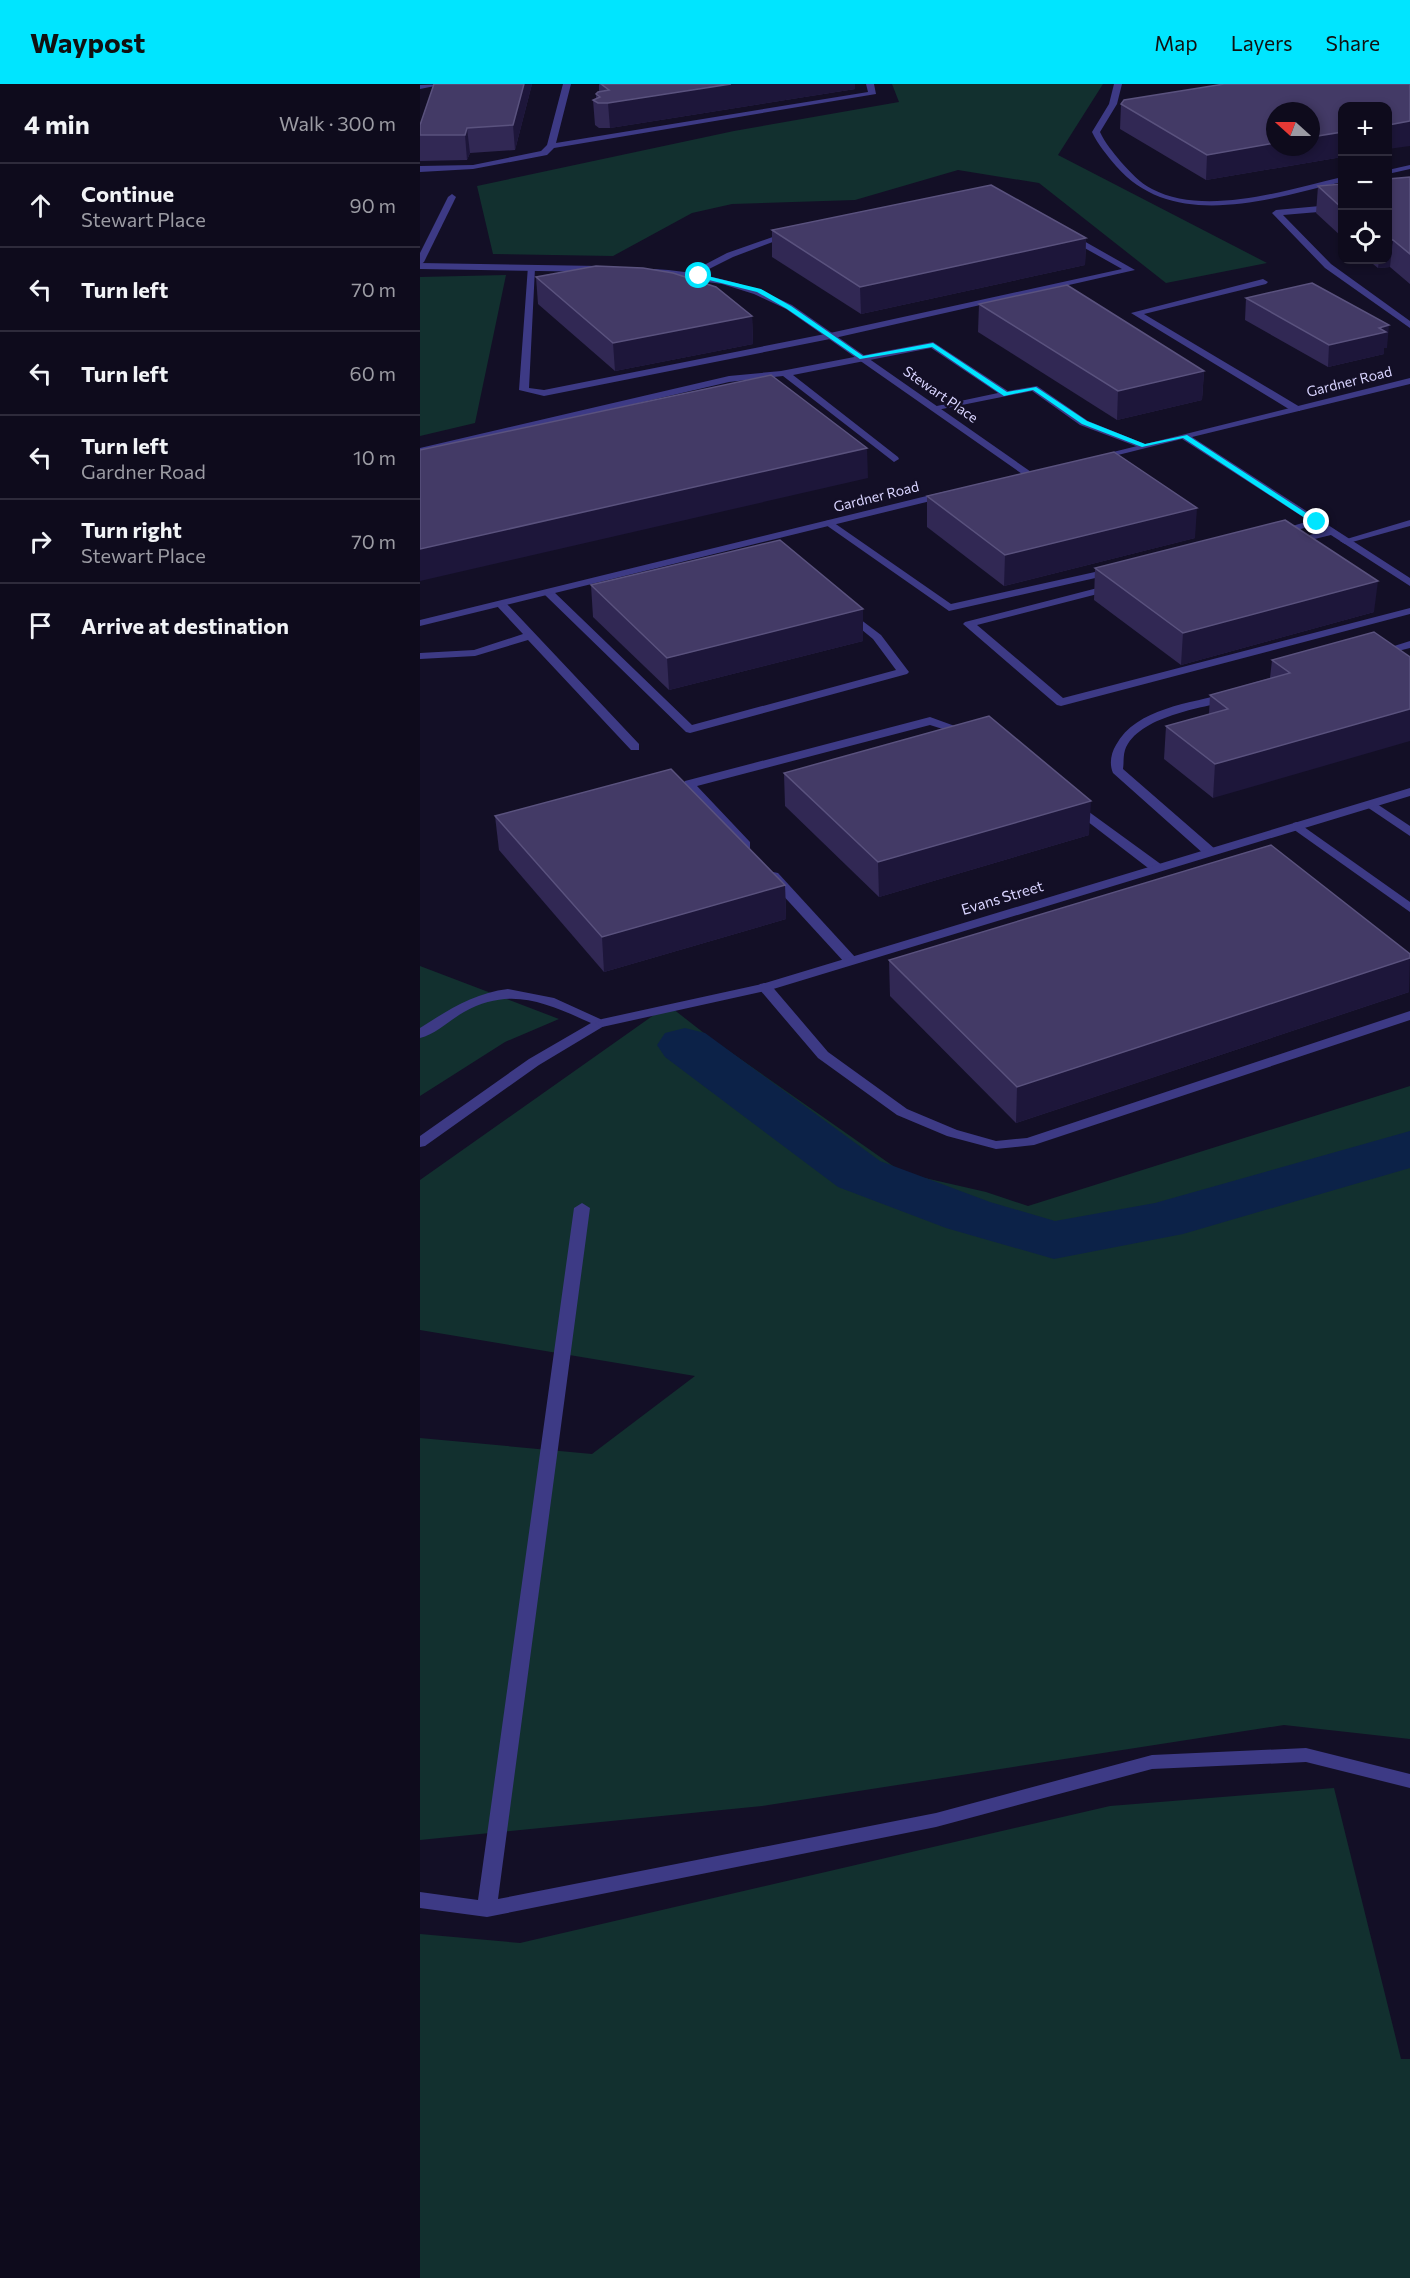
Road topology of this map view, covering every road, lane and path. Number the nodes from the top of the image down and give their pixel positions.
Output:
1 (441, 84) edge
2 (567, 84) edge
3 (870, 84) edge
4 (1118, 84) edge
5 (1123, 84) edge
6 (420, 87) edge
7 (1124, 102) edge
8 (1113, 104) junction
9 (1114, 120) dead end
10 (1102, 122) junction
11 (551, 147) junction
12 (1410, 167) edge
13 (420, 169) edge
14 (1392, 171) edge
15 (1338, 181) edge
16 (452, 197) dead end
17 (1338, 207) edge
18 (800, 230) edge
19 (1061, 231) edge
20 (420, 264) edge
21 (531, 268) junction
22 (610, 269) edge
23 (641, 271) edge
24 (690, 275) junction
25 (1263, 282) dead end
26 (1410, 325) edge
27 (830, 336) junction
28 (862, 358) junction
29 (785, 374) junction
30 (1410, 381) edge
31 (1006, 394) junction
32 (936, 409) junction
33 (1296, 409) junction
34 (1184, 436) junction
35 (1144, 446) junction
36 (420, 451) edge
37 (894, 459) dead end
38 (1087, 460) edge
39 (1040, 471) edge
40 (962, 490) edge
41 (1317, 522) junction
42 (830, 523) junction
43 (1410, 523) edge
44 (1331, 532) junction
45 (1270, 533) edge
46 (1345, 541) junction
47 (1274, 546) edge
48 (1120, 569) edge
49 (1410, 583) edge
50 (1127, 584) edge
51 (549, 593) junction
52 (502, 604) junction
53 (841, 608) edge
54 (1410, 610) edge
55 (420, 623) edge
56 (531, 636) junction
57 (1410, 644) edge
58 (420, 656) edge
59 (1365, 657) edge
60 (1242, 693) edge
61 (976, 737) edge
62 (635, 747) dead end
63 (1410, 792) edge
64 (1062, 796) edge
65 (1371, 804) junction
66 (1297, 826) junction
67 (1410, 832) edge
68 (1210, 852) junction
69 (752, 853) edge
70 (1157, 868) junction
71 (768, 870) edge
72 (1410, 908) edge
73 (850, 960) junction
74 (765, 987) junction
75 (1410, 1015) edge
76 (602, 1023) junction
77 (420, 1034) edge
78 (420, 1143) edge
79 (582, 1208) dead end
80 (1410, 1781) edge
81 (420, 1900) edge
82 (488, 1909) junction

1 - 6 street
2 - 11 street
3 - 11 street
4 - 5 street
4 - 8 street
7 - 8 street
8 - 10 street
9 - 10 street
10 - 15 street
11 - 13 street
12 - 14 street
16 - 20 street
17 - 26 street
18 - 24 street
19 - 27 street
20 - 21 street
21 - 22 street
21 - 27 street
23 - 24 street, Stewart Place
24 - 27 street, Stewart Place
25 - 33 street
27 - 28 street, Stewart Place
28 - 29 street
28 - 31 street
28 - 32 street, Stewart Place
29 - 36 street
29 - 37 street
30 - 33 street, Gardner Road
31 - 32 street
31 - 35 street
32 - 39 street, Stewart Place
33 - 34 street, Gardner Road
34 - 35 street, Gardner Road
34 - 41 street
35 - 38 street, Gardner Road
40 - 42 street, Gardner Road
41 - 44 street
41 - 45 street
42 - 48 street
42 - 51 street, Gardner Road
43 - 46 street
44 - 46 street
44 - 47 street
46 - 49 street
50 - 54 street
51 - 52 street, Gardner Road
51 - 53 street
52 - 55 street, Gardner Road
52 - 56 street
56 - 58 street
56 - 62 street
57 - 59 street
60 - 68 street
61 - 69 street
63 - 65 street, Evans Street
64 - 70 street
65 - 66 street, Evans Street
65 - 67 street
66 - 68 street, Evans Street
66 - 72 street
68 - 70 street, Evans Street
70 - 73 street, Evans Street
71 - 73 street
73 - 74 street, Evans Street
74 - 75 street
74 - 76 street, Evans Street
76 - 77 street
76 - 78 street, Evans Street
79 - 82 street
80 - 82 street
81 - 82 street

